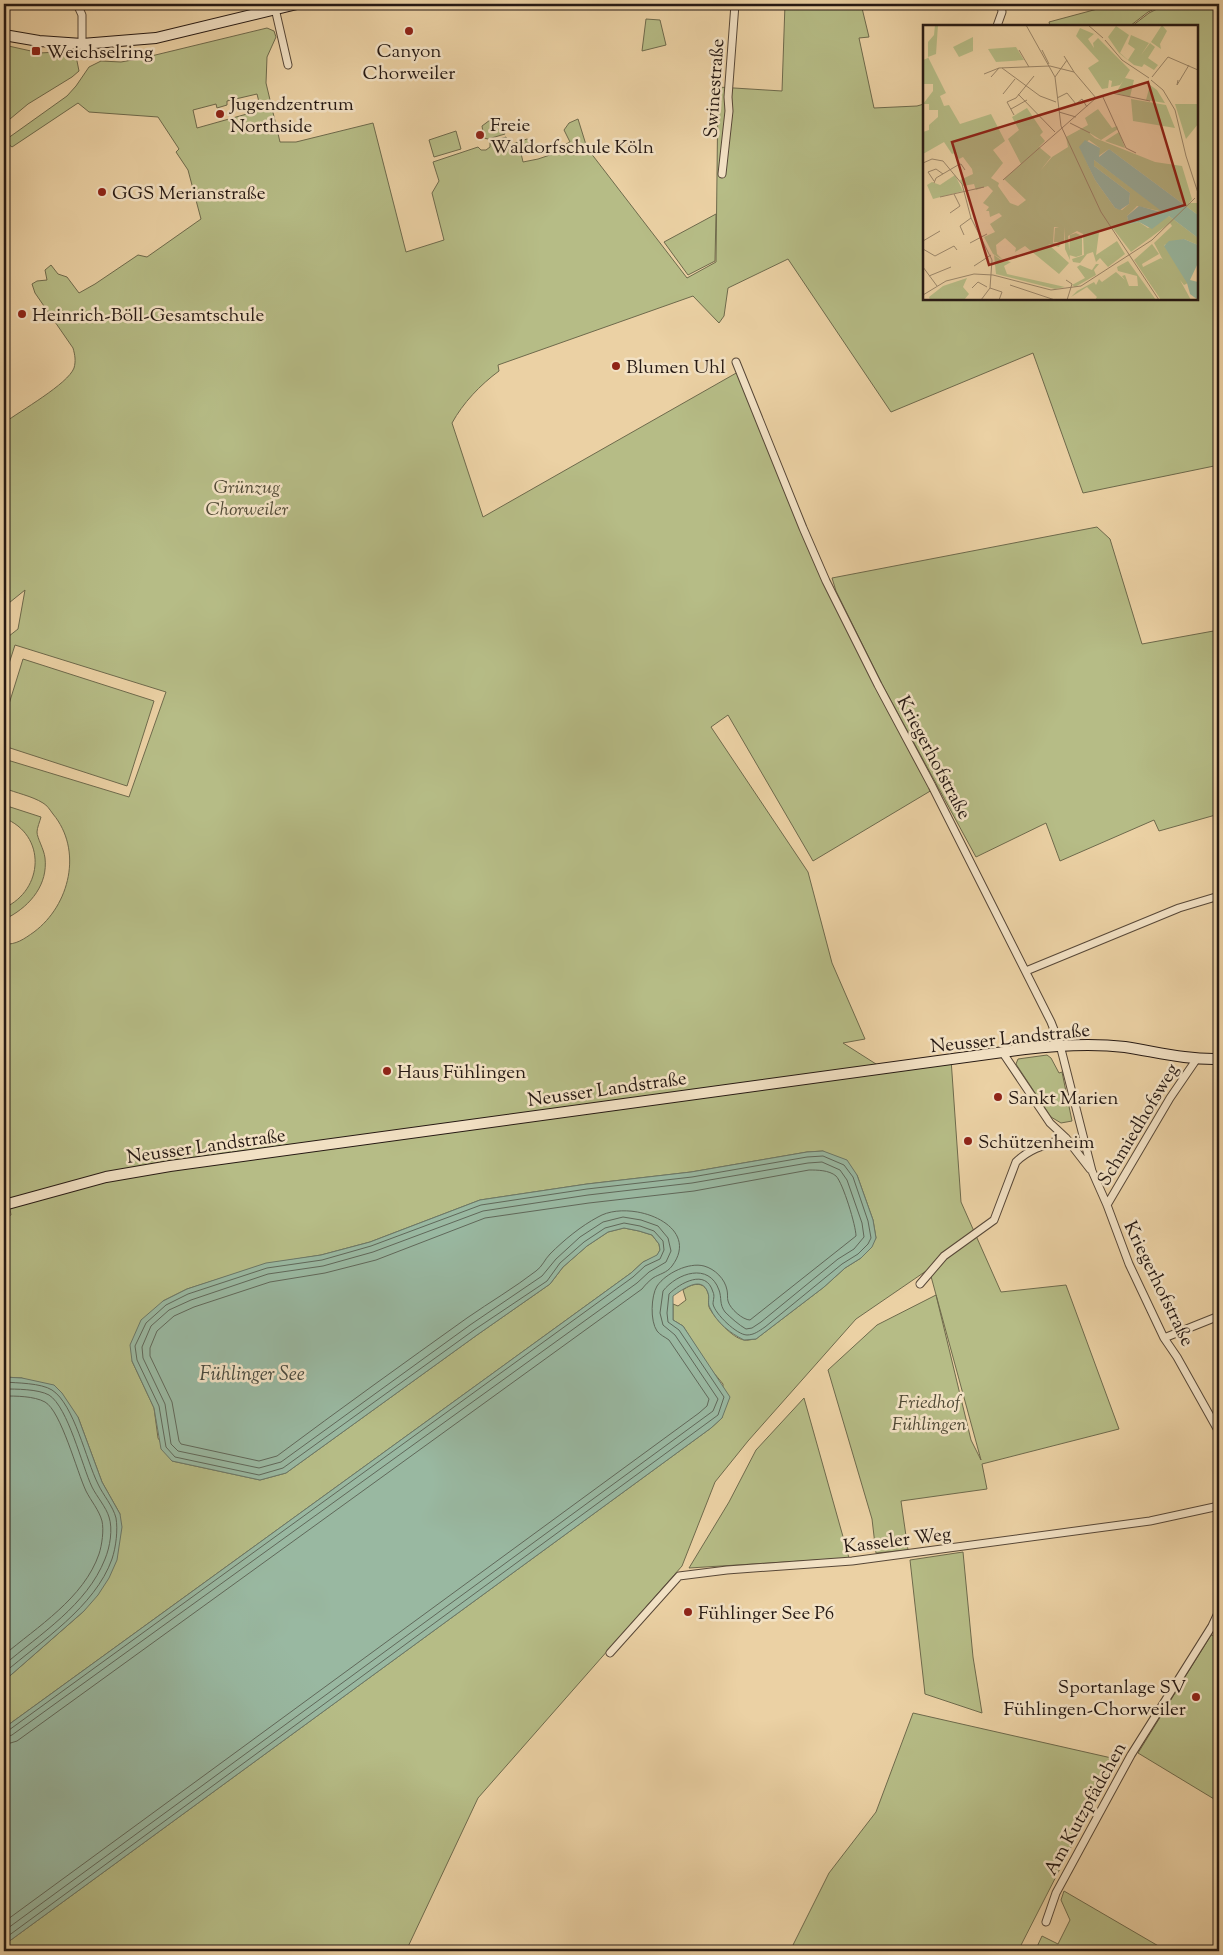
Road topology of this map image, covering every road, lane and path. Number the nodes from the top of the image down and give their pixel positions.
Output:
1 (77, 4) edge
2 (297, 4) edge
3 (735, 4) edge
4 (1001, 4) edge
5 (275, 6) edge
6 (997, 25) edge
7 (7, 35) edge
8 (82, 44) junction
9 (288, 65) dead end
10 (722, 174) dead end
11 (736, 362) dead end
12 (1219, 896) edge
13 (1026, 971) junction
14 (1060, 1045) junction
15 (1003, 1052) junction
16 (1196, 1060) junction
17 (1219, 1060) edge
18 (1066, 1138) junction
19 (1092, 1171) junction
20 (4, 1205) edge
21 (1107, 1205) junction
22 (920, 1284) dead end
23 (1219, 1316) edge
24 (1164, 1338) junction
25 (1219, 1432) edge
26 (1219, 1506) edge
27 (1219, 1611) edge
28 (610, 1653) dead end
29 (1046, 1922) dead end

1 - 8 street
2 - 5 main road
3 - 10 street, Swinestraße
4 - 6 street
5 - 8 main road
5 - 9 street
7 - 8 main road
11 - 13 street, Kriegerhofstraße
12 - 13 street
13 - 14 street, Kriegerhofstraße
14 - 15 main road, Neusser Landstraße
14 - 16 main road, Neusser Landstraße
14 - 19 street, Kriegerhofstraße
15 - 18 street, Kriegerhofstraße
15 - 20 main road, Neusser Landstraße
16 - 17 main road, Neusser Landstraße
16 - 21 street, Schmiedhofsweg
18 - 19 street, Kriegerhofstraße
18 - 22 street
19 - 21 street, Kriegerhofstraße
21 - 24 street, Kriegerhofstraße
23 - 24 street
24 - 25 street, Kriegerhofstraße
26 - 28 street, Kasseler Weg
27 - 29 street, Am Kutzpfädchen

